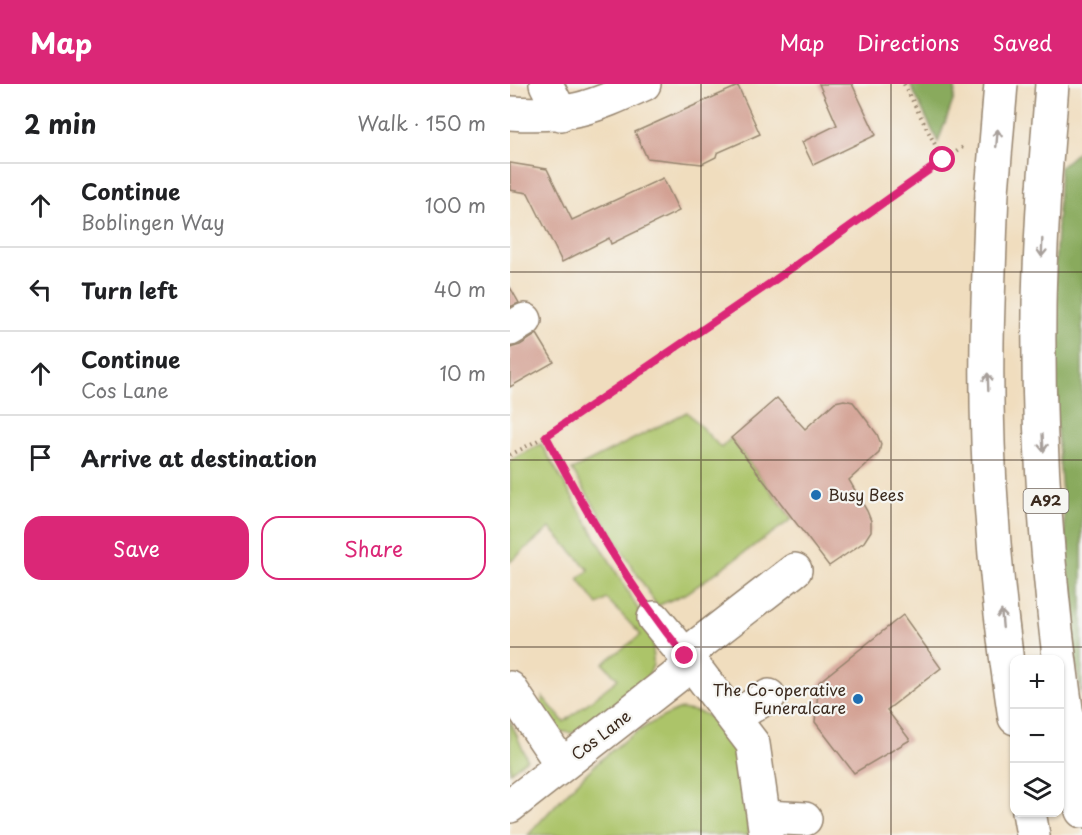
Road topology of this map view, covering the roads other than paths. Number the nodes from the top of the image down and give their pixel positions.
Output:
1 (546, 84) edge
2 (644, 84) edge
3 (1001, 84) edge
4 (1052, 84) edge
5 (510, 113) edge
6 (561, 114) junction
7 (795, 570) dead end
8 (654, 618) road end
9 (689, 660) junction
10 (510, 688) edge
11 (769, 696) dead end
12 (1013, 709) edge
13 (734, 717) junction
14 (562, 765) junction
15 (510, 806) edge
16 (1082, 811) edge
17 (1030, 817) edge
18 (805, 819) dead end
19 (765, 826) edge
20 (1034, 835) edge

1 - 6 main road
2 - 6 main road
12 -> 3 main road, bridge
4 -> 16 main road, A92, bridge
5 - 6 main road
7 - 9 main road, Cos Lane
8 - 9 main road
9 - 13 main road
9 - 14 main road, Cos Lane
10 - 14 main road
11 - 13 main road
13 - 19 main road
14 - 15 main road, Cos Lane
17 - 20 main road
18 - 19 main road

